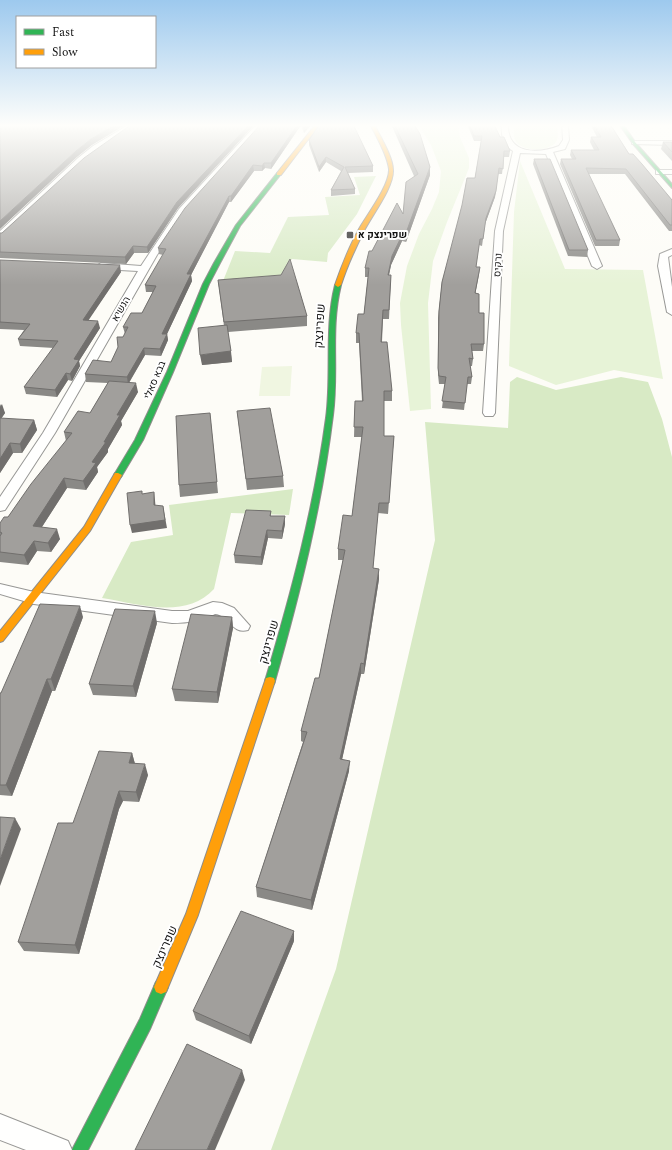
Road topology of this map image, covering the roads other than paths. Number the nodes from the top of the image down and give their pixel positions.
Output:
1 (62, 178) edge
2 (212, 178) edge
3 (276, 178) edge
4 (389, 178) edge
5 (511, 178) edge
6 (560, 178) edge
7 (664, 178) edge
8 (672, 187) edge
9 (0, 236) edge
10 (672, 252) edge
11 (91, 266) edge
12 (597, 266) dead end
13 (144, 269) junction
14 (672, 312) edge
15 (489, 413) dead end
16 (0, 507) edge
17 (0, 589) edge
18 (34, 598) junction
19 (242, 626) dead end
20 (0, 638) edge
21 (0, 1127) edge
22 (59, 1150) edge
23 (80, 1150) edge

1 - 9 street
2 - 13 street, הנשיא
3 - 18 street, בבא סאלי
4 - 23 street, שפרינצק
5 - 15 street, נרקיס
6 - 12 street
7 - 8 street
10 - 14 street
11 - 13 street
13 - 16 street, הנשיא
17 - 18 street
18 - 19 street
18 - 20 street, בבא סאלי
21 - 22 street

